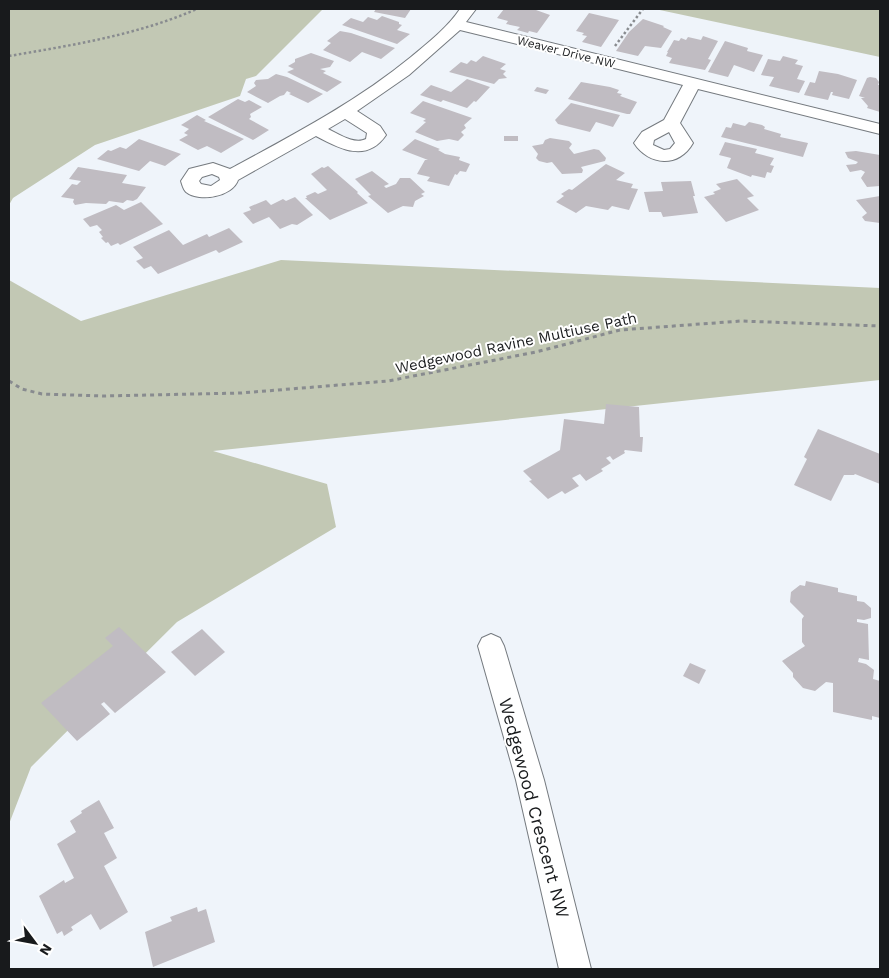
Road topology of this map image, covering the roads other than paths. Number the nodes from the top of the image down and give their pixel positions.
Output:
1 (468, 9) edge
2 (458, 25) junction
3 (692, 84) junction
4 (345, 111) junction
5 (671, 123) dead end
6 (880, 129) edge
7 (316, 130) junction
8 (229, 177) dead end
9 (491, 646) dead end
10 (575, 969) edge

1 - 2 street
2 - 3 street, Weaver Drive NW
2 - 4 street
3 - 5 street
3 - 6 street, Weaver Drive NW
4 - 7 street
4 - 7 street
7 - 8 street
9 - 10 street, Wedgewood Crescent NW

